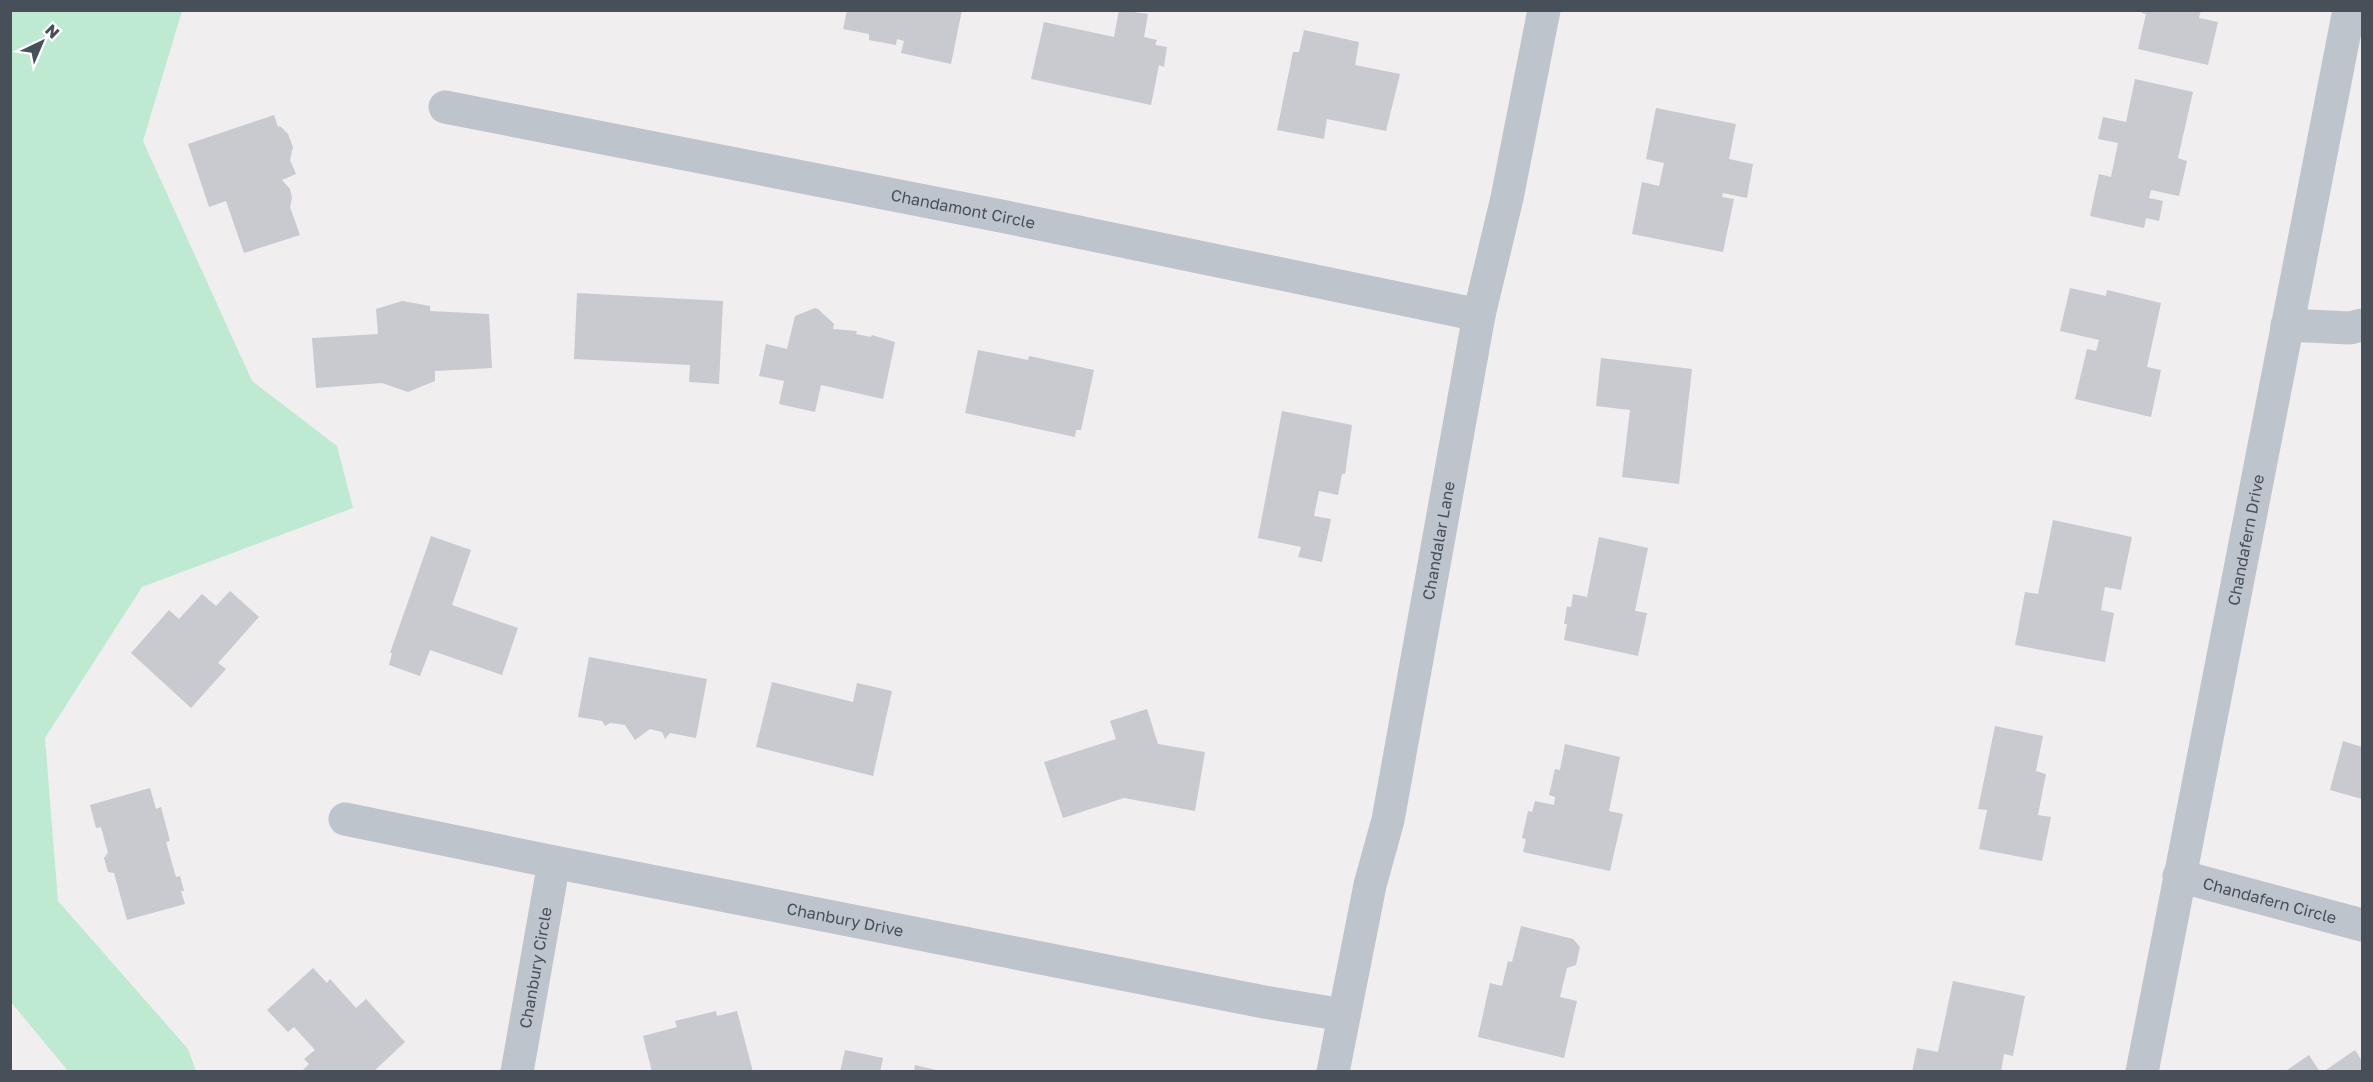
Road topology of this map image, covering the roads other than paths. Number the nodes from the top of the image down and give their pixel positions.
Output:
1 (1544, 10) edge
2 (2349, 10) edge
3 (445, 107) dead end
4 (1479, 315) junction
5 (2287, 325) junction
6 (2362, 325) edge
7 (345, 819) dead end
8 (554, 862) junction
9 (2179, 876) junction
10 (2362, 925) edge
11 (1344, 1015) junction
12 (517, 1071) edge
13 (1333, 1071) edge
14 (2142, 1071) edge

1 - 4 street, Chandalar Lane
2 - 5 street, Chandafern Drive
3 - 4 street, Chandamont Circle
4 - 11 street, Chandalar Lane
5 - 6 street
5 - 9 street, Chandafern Drive
7 - 8 street, Chanbury Drive
8 - 11 street, Chanbury Drive
8 - 12 street, Chanbury Circle
9 - 10 street, Chandafern Circle
9 - 14 street, Chandafern Drive
11 - 13 street, Chandalar Lane

